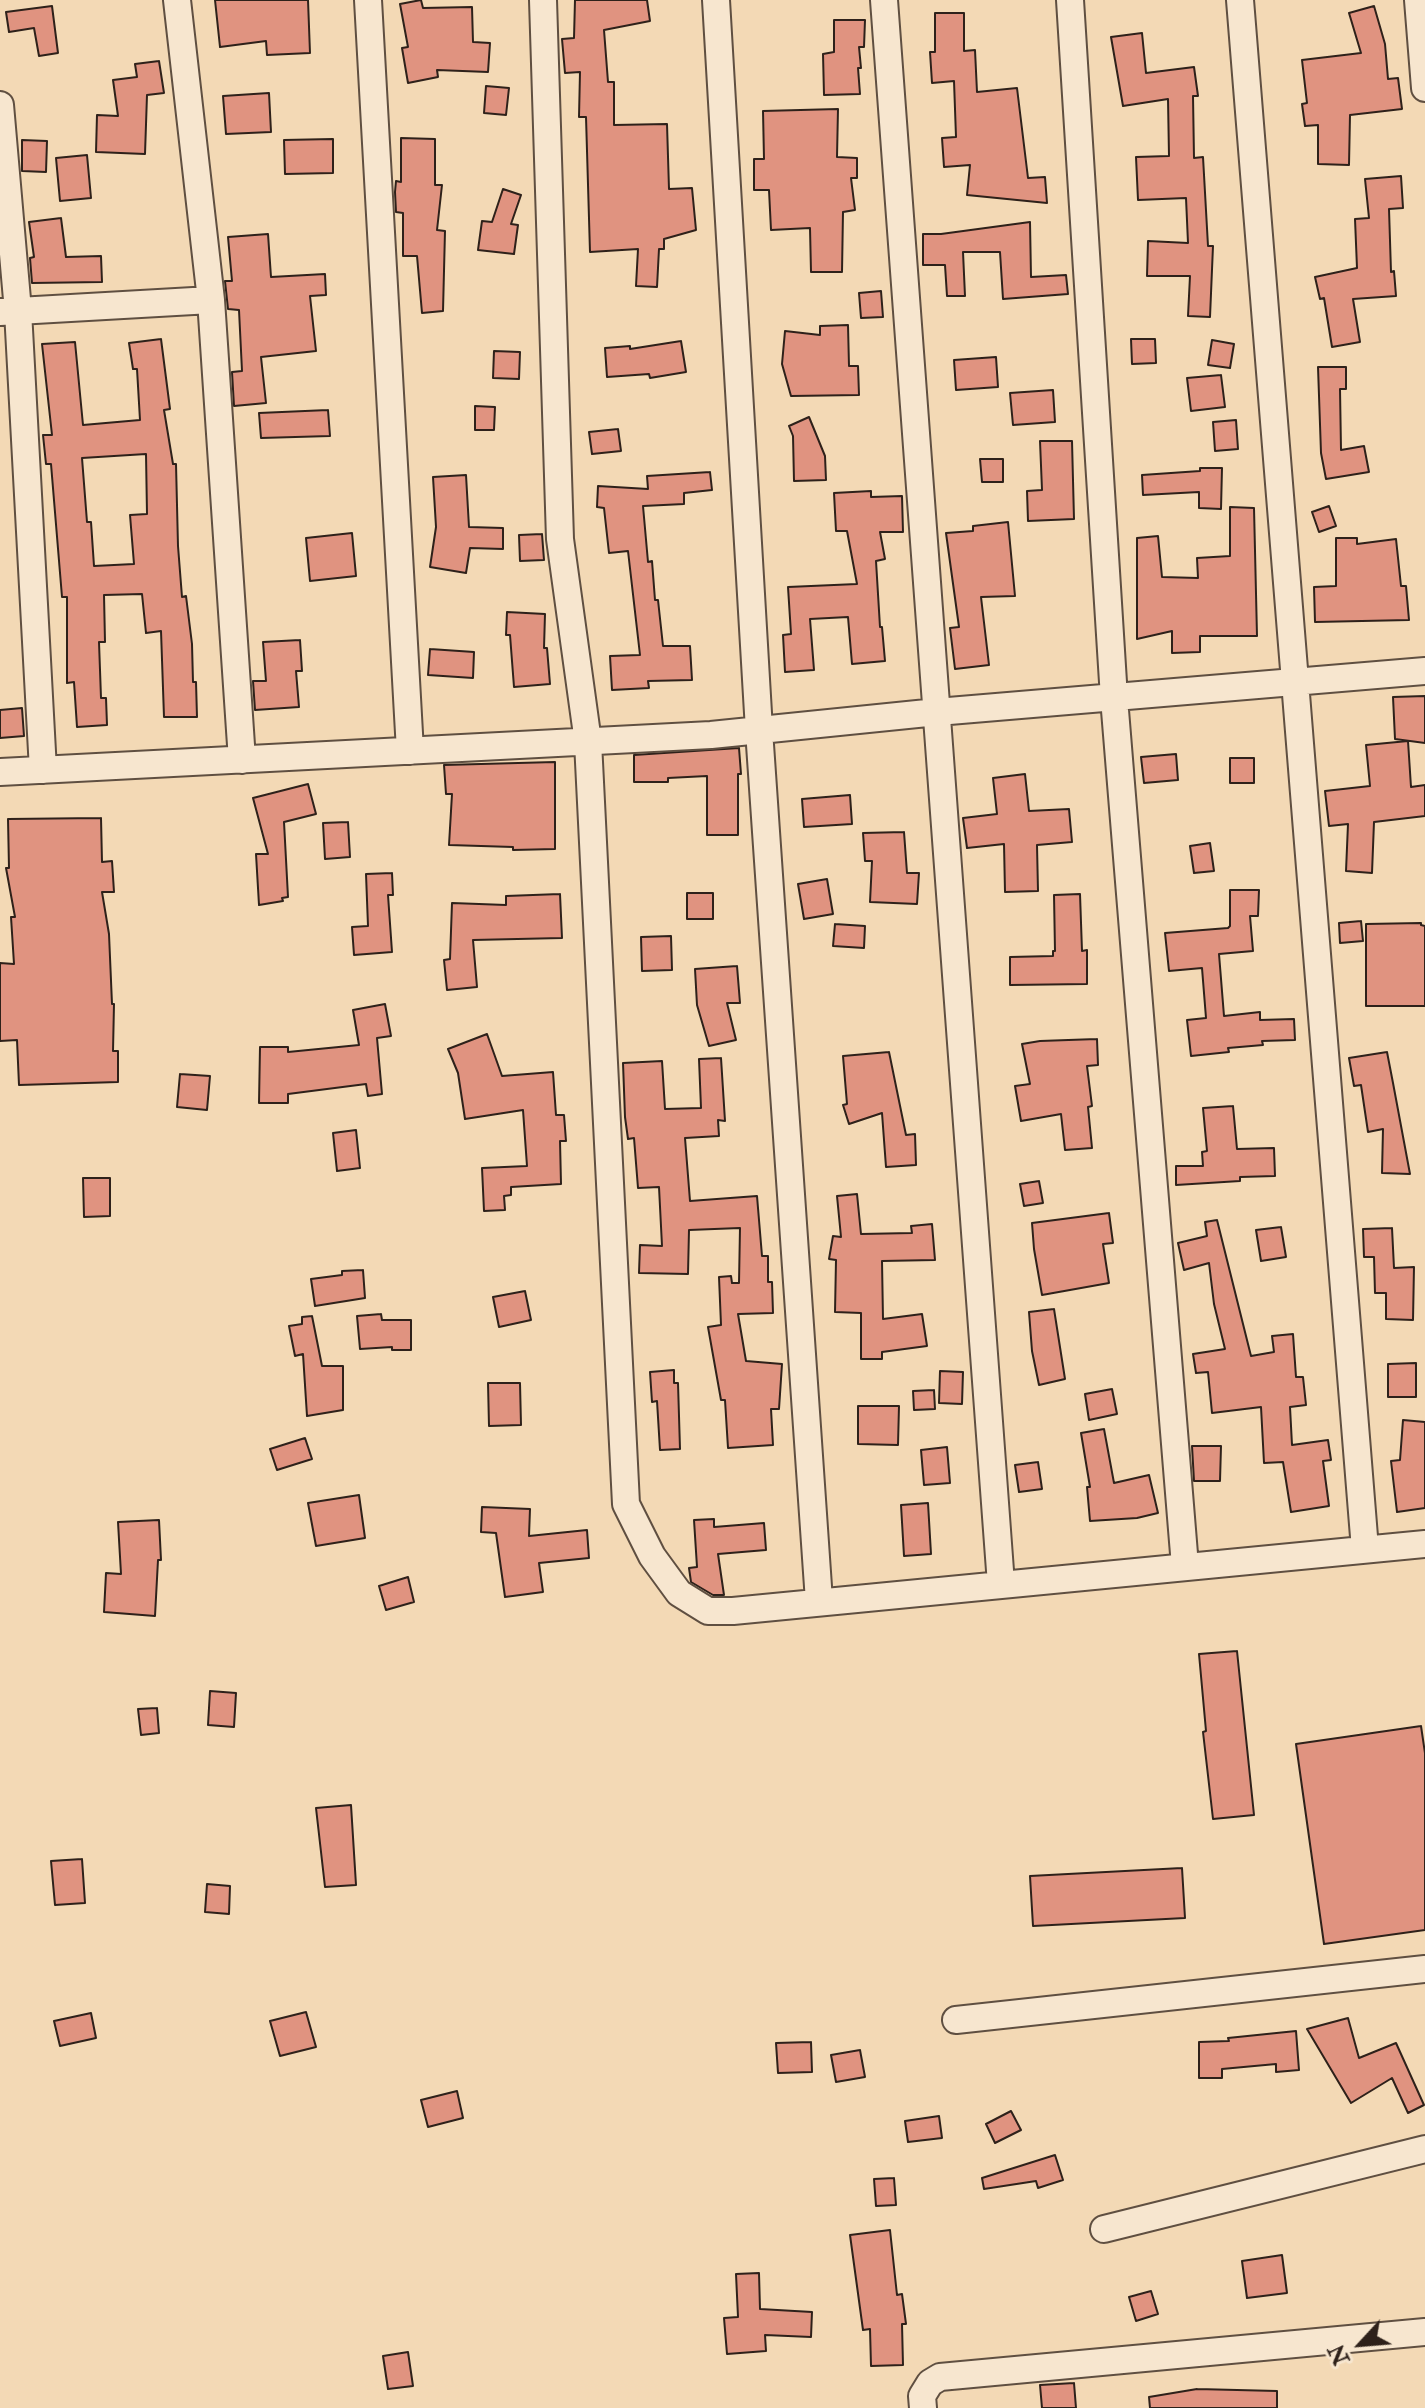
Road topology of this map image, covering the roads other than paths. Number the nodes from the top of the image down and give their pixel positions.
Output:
1 (177, 0) edge
2 (368, 0) edge
3 (543, 0) edge
4 (716, 0) edge
5 (884, 0) edge
6 (1070, 0) edge
7 (1240, 0) edge
8 (1418, 0) edge
9 (1425, 88) edge
10 (0, 105) edge
11 (211, 300) junction
12 (9, 311) edge
13 (1425, 671) edge
14 (1293, 683) junction
15 (1114, 698) junction
16 (937, 712) junction
17 (759, 730) junction
18 (588, 742) junction
19 (410, 751) junction
20 (242, 760) junction
21 (43, 770) junction
22 (0, 772) edge
23 (1425, 1544) edge
24 (1365, 1549) junction
25 (1185, 1566) junction
26 (1001, 1584) junction
27 (819, 1601) junction
28 (1425, 1969) edge
29 (956, 2020) dead end
30 (1425, 2149) edge
31 (1104, 2229) dead end
32 (1425, 2332) edge
33 (923, 2408) edge

1 - 11 street
2 - 19 street
3 - 18 street
4 - 17 street
5 - 16 street
6 - 15 street
7 - 14 street
8 - 9 street
10 - 12 street
11 - 12 street
11 - 20 street
12 - 21 street
13 - 14 street
14 - 15 street
14 - 24 street
15 - 16 street
15 - 25 street
16 - 17 street
16 - 26 street
17 - 18 street
17 - 27 street
18 - 19 street
18 - 27 street
19 - 20 street
20 - 21 street
21 - 22 street
23 - 24 street
24 - 25 street
25 - 26 street
26 - 27 street
28 - 29 street
30 - 31 street
32 - 33 street

